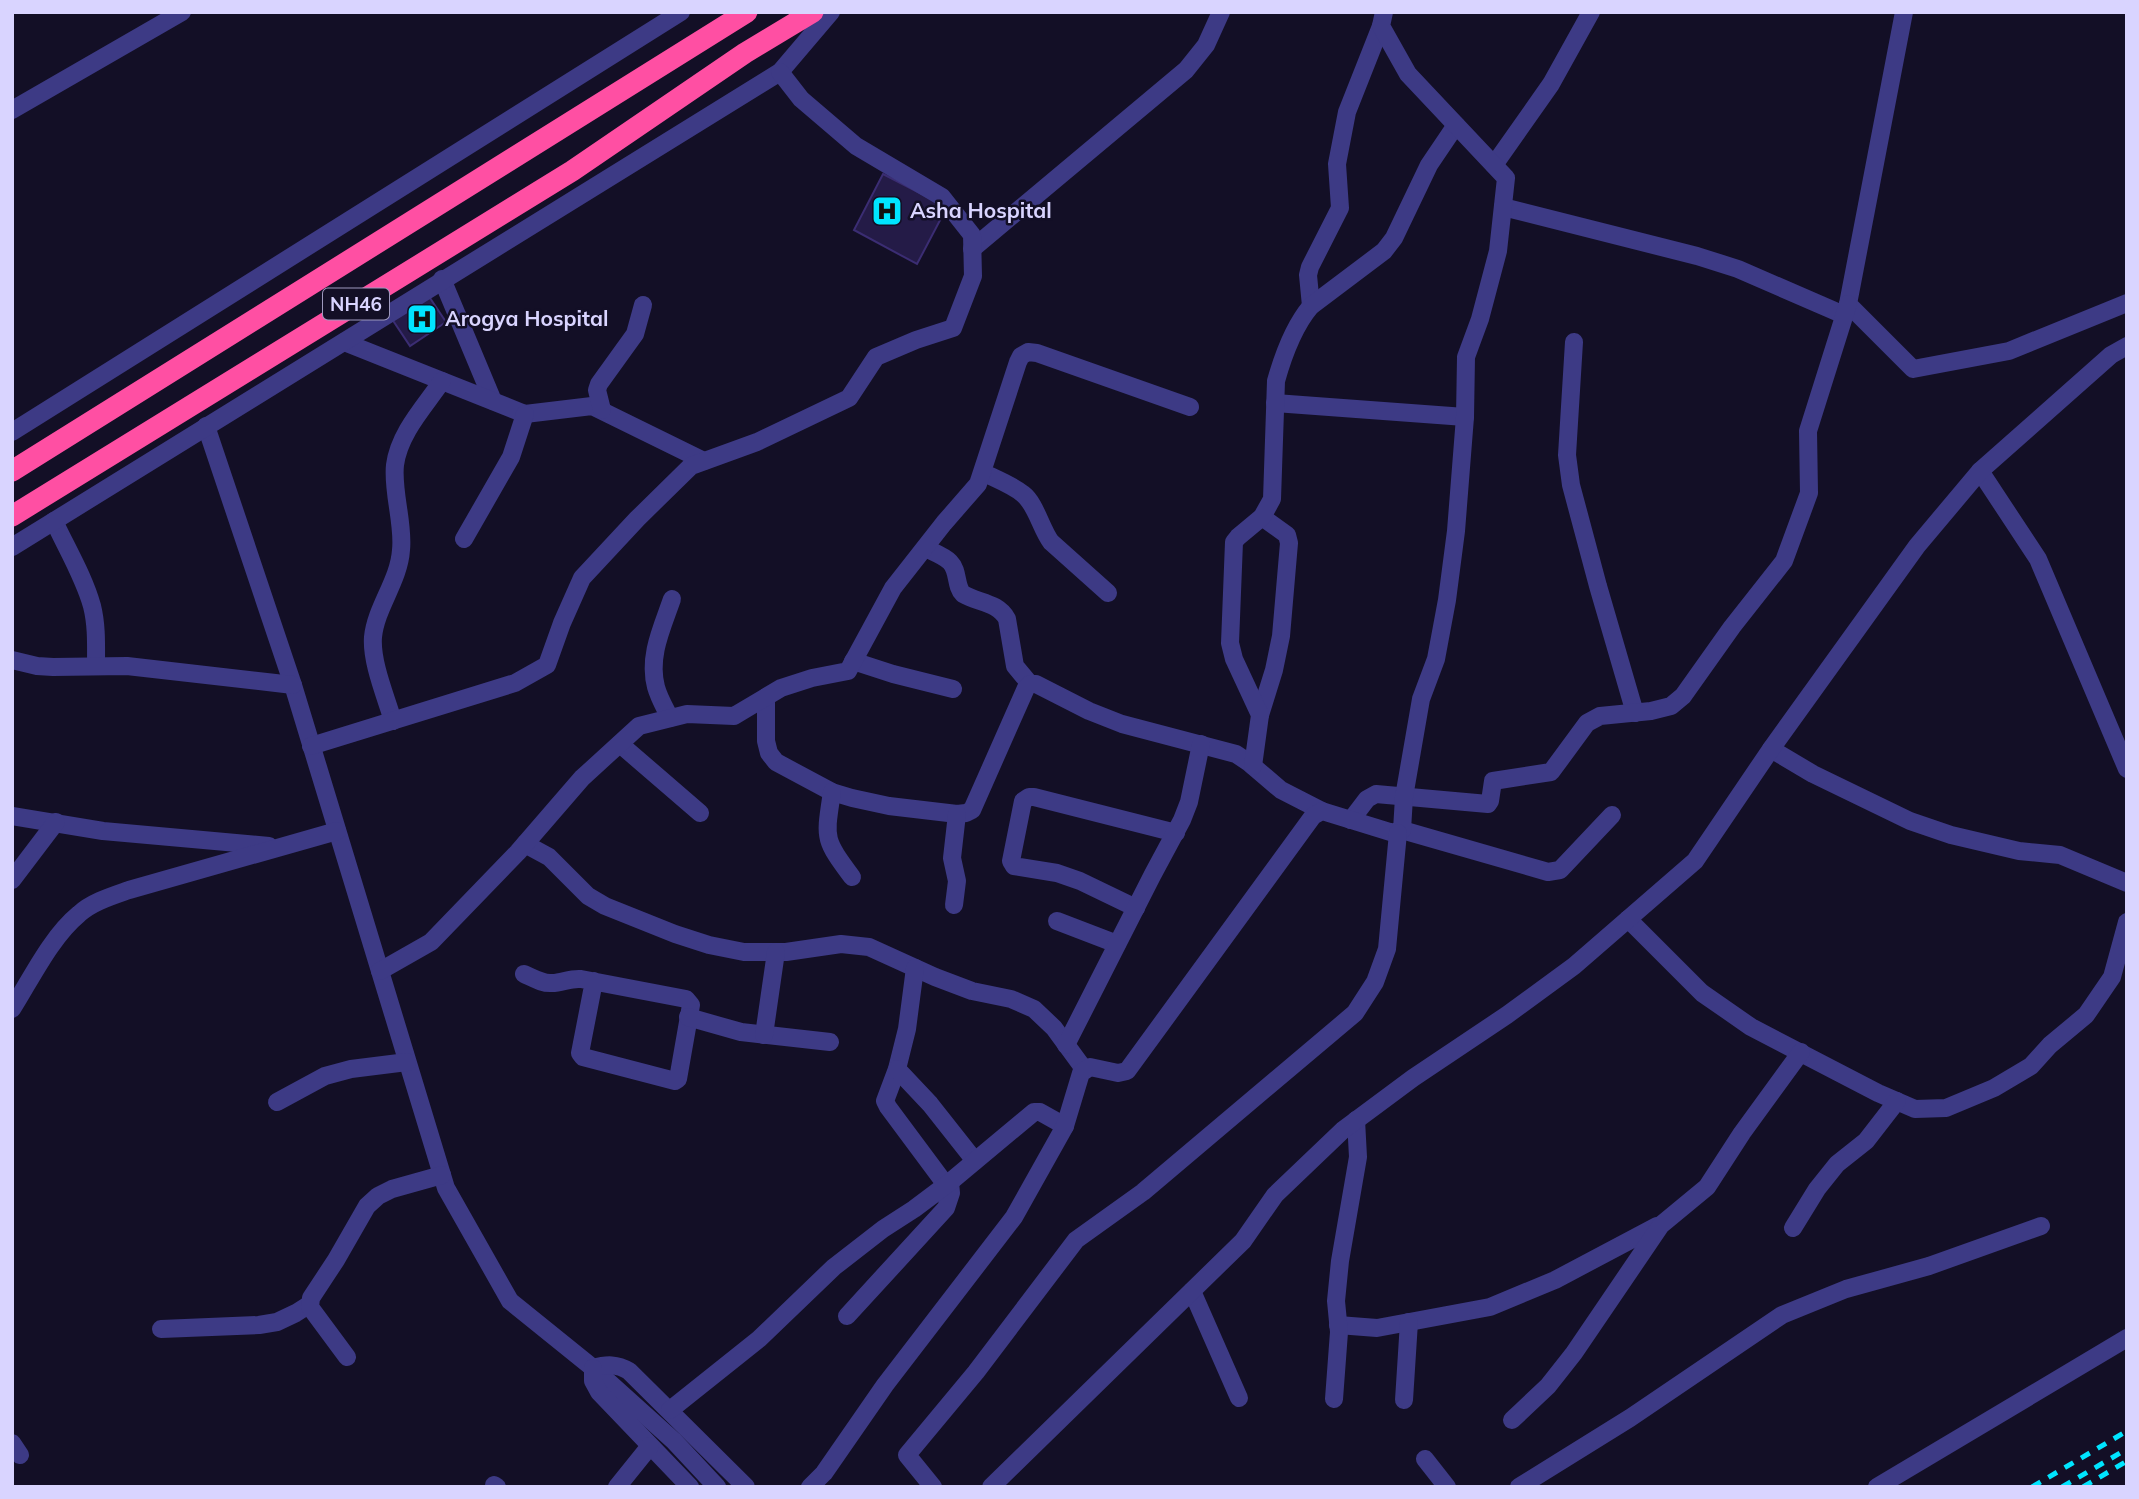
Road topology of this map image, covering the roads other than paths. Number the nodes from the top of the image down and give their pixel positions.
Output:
1 (182, 12) edge
2 (681, 12) edge
3 (747, 12) edge
4 (813, 12) edge
5 (831, 12) edge
6 (1221, 12) edge
7 (1591, 12) edge
8 (1905, 12) edge
9 (1382, 19) edge
10 (780, 72) junction
11 (12, 110) edge
12 (1456, 125) junction
13 (1494, 166) junction
14 (1503, 207) junction
15 (972, 249) junction
16 (442, 279) junction
17 (2127, 303) edge
18 (643, 305) dead end
19 (1311, 306) junction
20 (1846, 309) junction
21 (344, 342) junction
22 (1574, 342) dead end
23 (2127, 346) edge
24 (442, 381) junction
25 (493, 401) junction
26 (1275, 403) junction
27 (1190, 407) dead end
28 (602, 410) junction
29 (525, 414) junction
30 (1465, 417) junction
31 (206, 426) junction
32 (12, 432) edge
33 (704, 461) junction
34 (12, 471) edge
35 (1980, 471) junction
36 (984, 473) junction
37 (12, 516) edge
38 (1262, 517) junction
39 (54, 521) junction
40 (464, 539) dead end
41 (12, 547) edge
42 (925, 548) junction
43 (1108, 593) dead end
44 (672, 599) dead end
45 (12, 660) edge
46 (853, 661) junction
47 (96, 666) junction
48 (1030, 684) junction
49 (293, 685) junction
50 (953, 689) dead end
51 (766, 697) junction
52 (1635, 713) junction
53 (1259, 715) junction
54 (670, 718) junction
55 (393, 721) junction
56 (620, 744) junction
57 (1201, 744) junction
58 (311, 746) junction
59 (1771, 749) junction
60 (1253, 766) junction
61 (2127, 769) edge
62 (832, 792) junction
63 (1404, 797) junction
64 (1322, 811) junction
65 (700, 813) dead end
66 (957, 814) junction
67 (1612, 815) dead end
68 (12, 816) edge
69 (1351, 820) junction
70 (56, 822) junction
71 (337, 831) junction
72 (1400, 832) junction
73 (1176, 833) junction
74 (525, 844) junction
75 (280, 847) junction
76 (852, 877) dead end
77 (12, 880) edge
78 (2127, 883) edge
79 (954, 905) dead end
80 (1136, 908) junction
81 (1628, 919) junction
82 (1057, 921) dead end
83 (2127, 922) edge
84 (1117, 944) junction
85 (776, 952) junction
86 (915, 968) junction
87 (380, 971) junction
88 (524, 974) dead end
89 (594, 981) junction
90 (12, 1010) edge
91 (688, 1017) junction
92 (764, 1035) junction
93 (830, 1042) dead end
94 (1066, 1045) junction
95 (1801, 1052) junction
96 (407, 1062) junction
97 (897, 1069) junction
98 (1084, 1069) junction
99 (1897, 1101) junction
100 (276, 1102) dead end
101 (1356, 1120) junction
102 (1065, 1126) junction
103 (975, 1161) junction
104 (442, 1175) junction
105 (948, 1183) junction
106 (1666, 1221) junction
107 (2041, 1226) dead end
108 (1793, 1228) dead end
109 (1192, 1291) junction
110 (310, 1304) junction
111 (847, 1316) dead end
112 (1409, 1322) junction
113 (1338, 1325) junction
114 (161, 1329) dead end
115 (2127, 1338) edge
116 (347, 1357) dead end
117 (593, 1368) junction
118 (1239, 1398) dead end
119 (1334, 1399) dead end
120 (1404, 1400) dead end
121 (670, 1410) junction
122 (1512, 1420) dead end
123 (650, 1447) junction
124 (1425, 1459) dead end
125 (617, 1487) edge
126 (690, 1487) edge
127 (717, 1487) edge
128 (746, 1487) edge
129 (810, 1487) edge
130 (933, 1487) edge
131 (991, 1487) edge
132 (1447, 1487) edge
133 (1519, 1487) edge
134 (1877, 1487) edge

1 - 11 street
2 - 32 street
3 - 34 highway, NH46
4 - 37 highway, NH46
5 - 10 street
6 - 15 street
7 - 13 street
8 - 20 street
9 - 12 street
9 - 19 street
10 - 15 street
10 - 16 street
12 - 13 street
12 - 19 street
13 - 14 street
14 - 20 street
14 - 30 street
15 - 33 street
16 - 21 street
16 - 25 street
17 - 20 street
18 - 28 street
19 - 26 street
20 - 52 street
21 - 24 street
21 - 31 street
22 - 52 street
23 - 35 street
24 - 25 street
24 - 55 street
25 - 29 street
26 - 30 street
26 - 38 street
27 - 36 street
28 - 29 street
28 - 33 street
29 - 40 street
30 - 63 street
31 - 39 street
31 - 49 street
33 - 55 street
35 - 59 street
35 - 61 street
36 - 42 street
36 - 43 street
38 - 53 street
38 - 53 street
39 - 41 street
39 - 47 street
42 - 46 street
42 - 48 street
44 - 54 street
45 - 47 street
46 - 50 street
46 - 51 street
47 - 49 street
48 - 57 street
48 - 66 street
49 - 58 street
51 - 54 street
51 - 62 street
52 - 63 street
53 - 60 street
54 - 56 street
55 - 58 street
56 - 65 street
56 - 74 street
57 - 60 street
57 - 73 street
58 - 71 street
59 - 78 street
59 - 81 street
60 - 64 street
62 - 66 street
62 - 76 street
63 - 69 street
63 - 72 street
64 - 69 street
64 - 98 street
66 - 79 street
67 - 72 street
68 - 70 street
69 - 72 street
70 - 75 street
70 - 77 street
71 - 75 street
71 - 87 street
72 - 130 street
73 - 80 street
73 - 80 street
74 - 85 street
74 - 87 street
75 - 90 street
80 - 84 street
81 - 95 street
81 - 101 street
82 - 84 street
83 - 99 street
84 - 94 street
85 - 86 street
85 - 92 street
86 - 94 street
86 - 97 street
87 - 96 street
88 - 89 street
89 - 91 street
89 - 91 street
91 - 92 street
92 - 93 street
94 - 98 street
95 - 99 street
95 - 106 street
96 - 100 street
96 - 104 street
97 - 103 street
97 - 105 street
98 - 102 street
99 - 108 street
101 - 109 street
101 - 113 street
102 - 103 street
102 - 129 street
103 - 105 street
104 - 110 street
104 - 117 street
105 - 111 street
105 - 121 street
106 - 112 street
106 - 122 street
107 - 133 street
109 - 118 street
109 - 131 street
110 - 114 street
110 - 116 street
112 - 113 street
112 - 120 street
113 - 119 street
115 - 134 street
117 - 121 street
117 - 123 street
117 - 127 street
121 - 128 street
123 - 125 street
123 - 126 street
124 - 132 street

